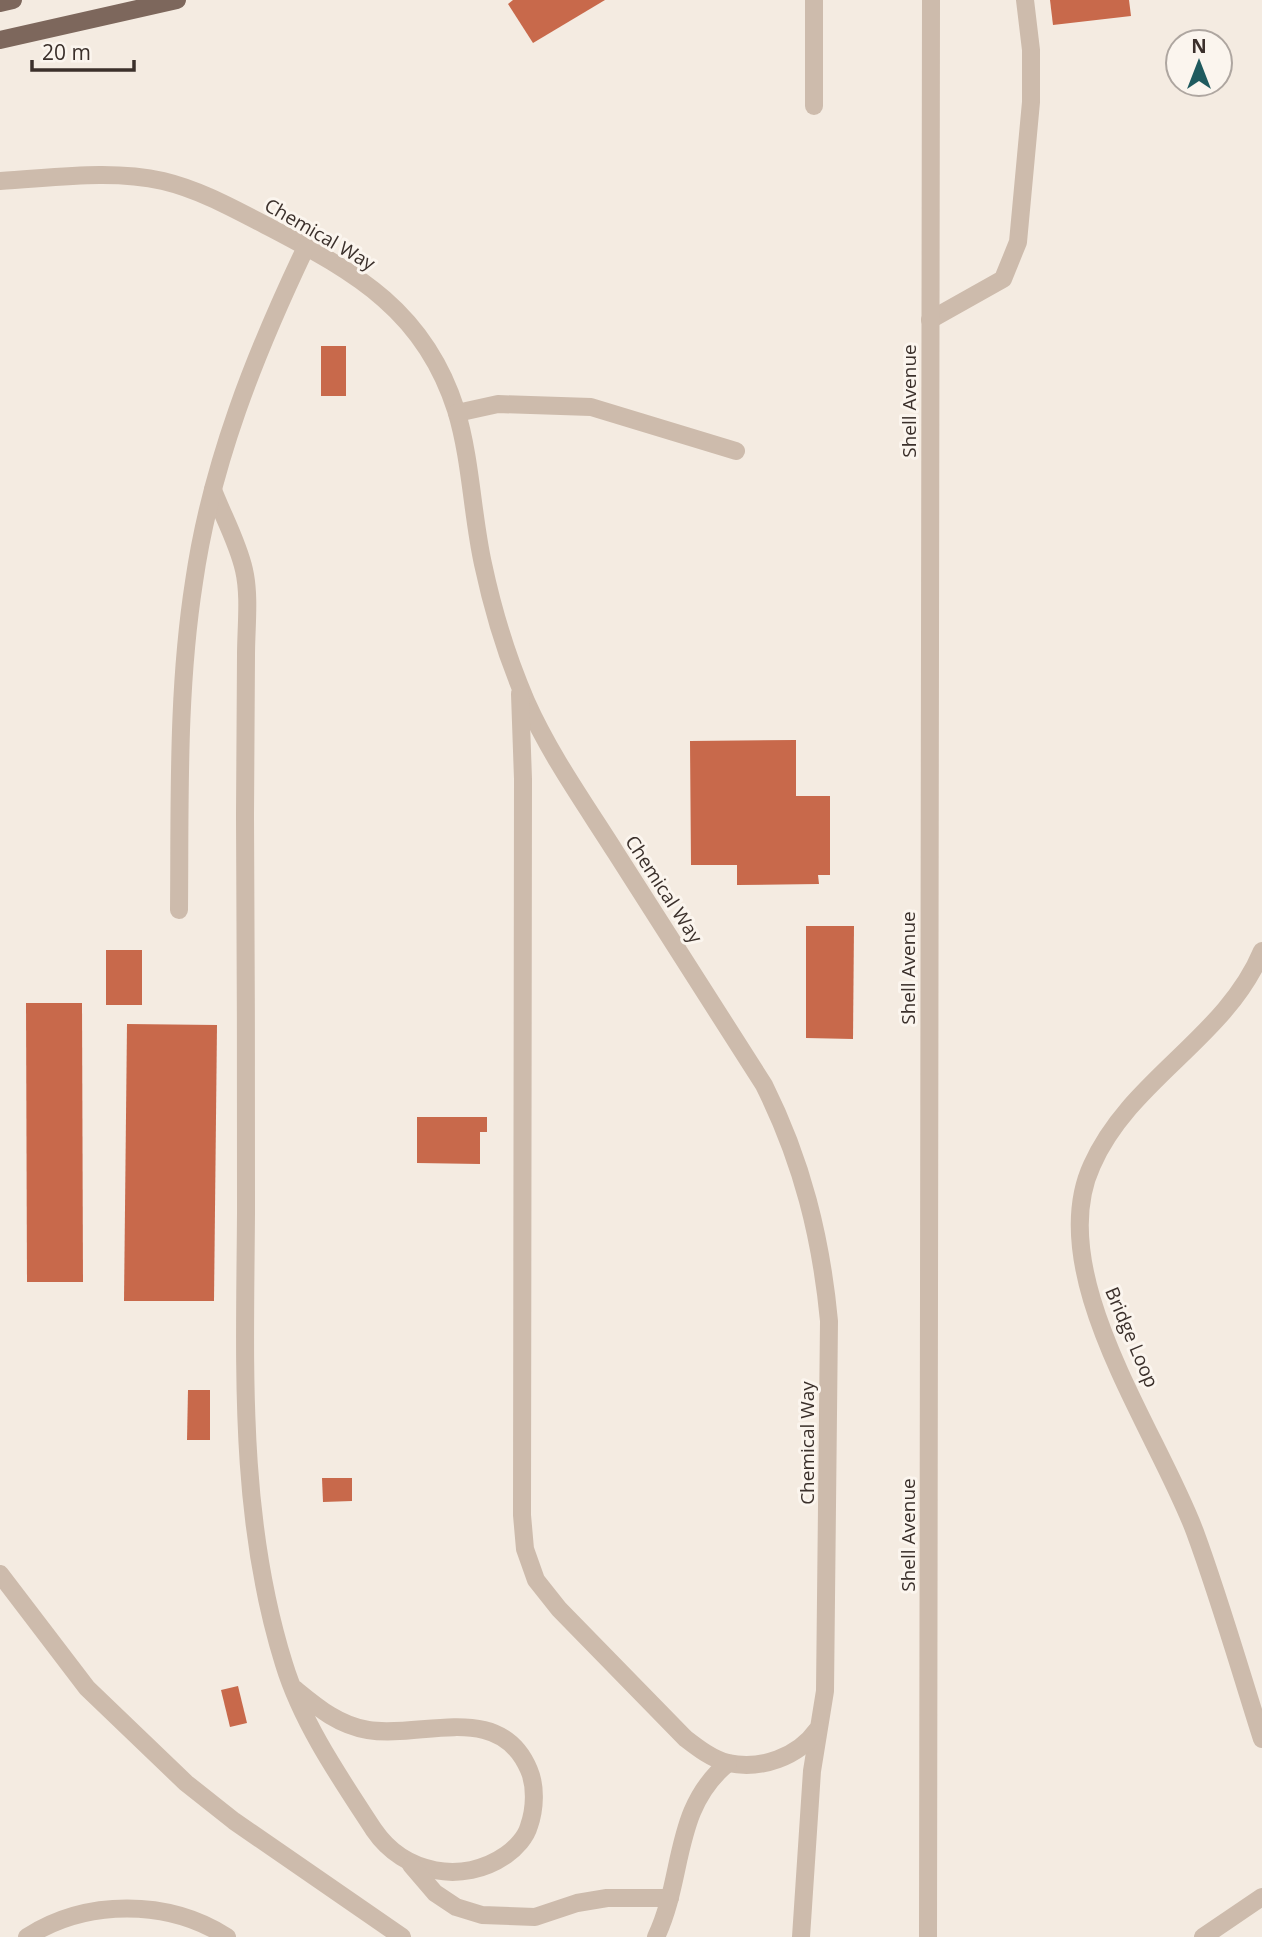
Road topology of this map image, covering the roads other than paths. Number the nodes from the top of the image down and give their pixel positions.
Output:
1 (13, 0) edge
2 (177, 0) edge
3 (814, 0) edge
4 (930, 0) edge
5 (1025, 0) edge
6 (0, 3) edge
7 (0, 40) edge
8 (814, 106) dead end
9 (0, 181) edge
10 (306, 247) junction
11 (930, 320) junction
12 (457, 413) junction
13 (736, 451) dead end
14 (213, 490) junction
15 (519, 684) junction
16 (179, 910) dead end
17 (1262, 951) edge
18 (0, 1574) edge
19 (295, 1689) junction
20 (821, 1724) junction
21 (1262, 1739) edge
22 (729, 1763) junction
23 (408, 1862) junction
24 (1262, 1897) edge
25 (670, 1898) junction
26 (27, 1937) edge
27 (227, 1937) edge
28 (402, 1937) edge
29 (656, 1937) edge
30 (801, 1937) edge
31 (928, 1937) edge
32 (1203, 1937) edge

1 - 6 main road
2 - 7 main road
3 - 8 street
4 - 11 street, Shell Avenue
5 - 11 street
9 - 10 street, Chemical Way
10 - 12 street, Chemical Way
10 - 14 street
11 - 31 street, Shell Avenue
12 - 13 street
12 - 15 street, Chemical Way
14 - 16 street
14 - 19 street
15 - 20 street, Chemical Way
15 - 22 street
17 - 21 street, Bridge Loop
18 - 28 street
19 - 23 street
19 - 23 street
20 - 22 street
20 - 30 street, Chemical Way
22 - 25 street
23 - 25 street
24 - 32 street
25 - 29 street
26 - 27 street

